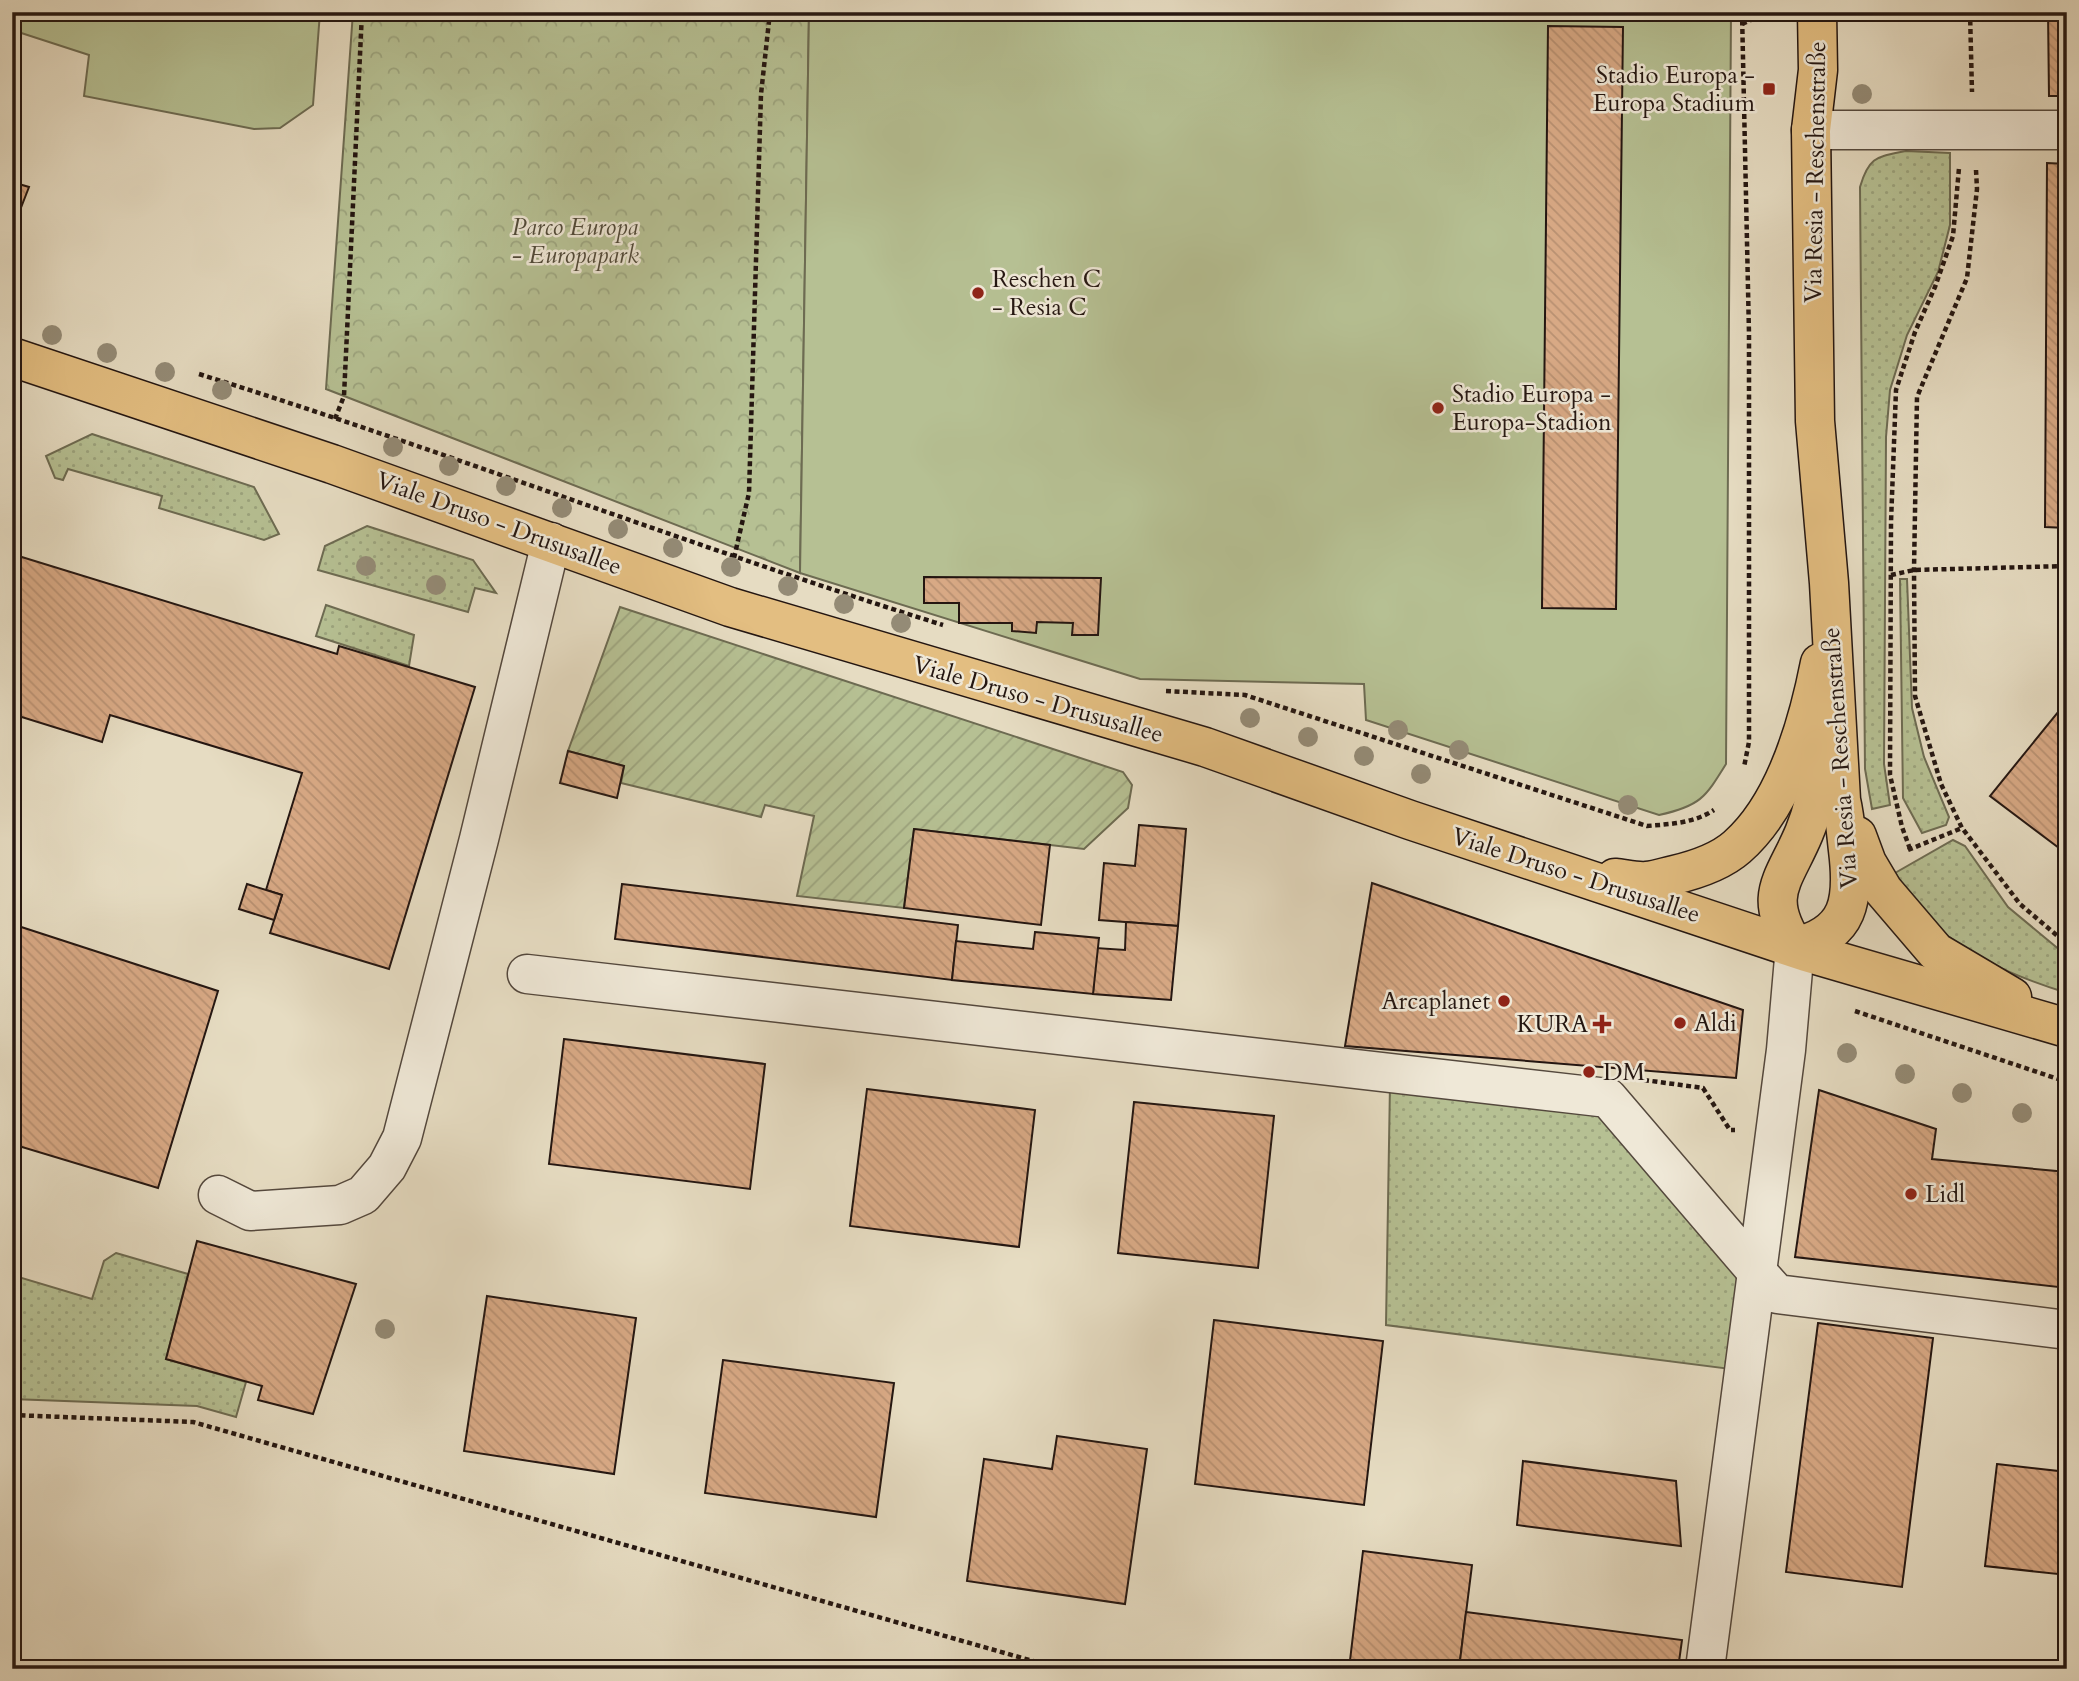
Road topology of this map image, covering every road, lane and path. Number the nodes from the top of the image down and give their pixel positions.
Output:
1 (362, 12) edge
2 (770, 12) edge
3 (1742, 12) edge
4 (1768, 12) edge
5 (1817, 12) edge
6 (1970, 12) edge
7 (1856, 15) dead end
8 (1883, 18) dead end
9 (1742, 24) junction
10 (1811, 130) junction
11 (2067, 130) edge
12 (1973, 131) junction
13 (12, 357) edge
14 (193, 372) dead end
15 (335, 417) junction
16 (332, 464) junction
17 (551, 542) junction
18 (734, 558) junction
19 (2067, 566) edge
20 (1914, 570) junction
21 (1891, 575) junction
22 (1829, 583) junction
23 (944, 625) dead end
24 (1828, 627) junction
25 (1153, 691) dead end
26 (1839, 765) junction
27 (1744, 771) dead end
28 (1721, 805) dead end
29 (1962, 828) junction
30 (1571, 873) junction
31 (2067, 944) edge
32 (1800, 950) junction
33 (527, 974) dead end
34 (1842, 1007) dead end
35 (2065, 1027) edge
36 (1640, 1080) dead end
37 (2067, 1082) edge
38 (1730, 1129) dead end
39 (218, 1195) dead end
40 (1757, 1272) junction
41 (2067, 1330) edge
42 (12, 1415) edge
43 (1061, 1669) edge
44 (1705, 1669) edge

1 - 15 path
2 - 18 path
3 - 9 path
4 - 9 path
5 - 10 main road, Via Resia - Reschenstraße
6 - 12 path
7 - 8 path
9 - 27 path
10 - 12 street
10 - 22 main road, Via Resia - Reschenstraße
11 - 12 street
12 - 20 path
12 - 21 path
13 - 16 main road, Viale Druso - Drususallee
14 - 15 path
15 - 16 path
15 - 18 path
16 - 17 main road, Viale Druso - Drususallee
17 - 30 main road, Viale Druso - Drususallee
17 - 39 street
18 - 23 path
19 - 20 path
20 - 21 path
20 - 29 path
21 - 29 path
22 - 24 main road, Via Resia - Reschenstraße
22 - 26 main road, Via Resia - Reschenstraße
24 - 30 main road
24 - 32 main road, Via Resia - Reschenstraße
25 - 28 path
26 - 32 main road, Via Resia - Reschenstraße
26 - 35 main road
29 - 31 path
30 - 32 main road, Viale Druso - Drususallee
32 - 35 main road, Viale Druso - Drususallee
32 - 40 street
33 - 40 street
34 - 37 path
36 - 38 path
40 - 41 street
40 - 44 street
42 - 43 path

